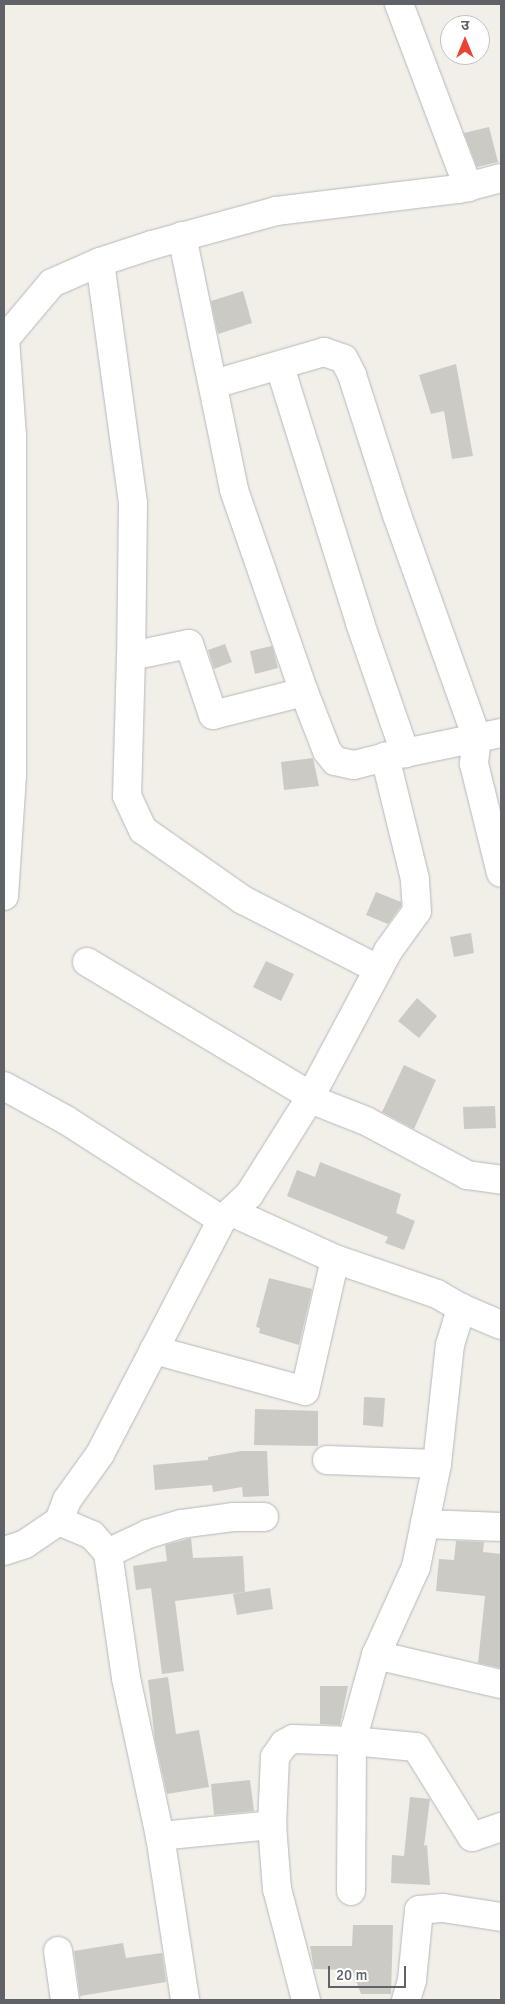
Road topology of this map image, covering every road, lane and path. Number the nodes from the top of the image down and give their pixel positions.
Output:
1 (399, 4) edge
2 (501, 178) edge
3 (468, 187) junction
4 (182, 236) junction
5 (100, 262) junction
6 (4, 339) edge
7 (280, 367) junction
8 (214, 384) junction
9 (131, 656) junction
10 (304, 692) junction
11 (489, 735) edge
12 (395, 755) junction
13 (501, 873) edge
14 (4, 896) edge
15 (86, 962) dead end
16 (378, 969) junction
17 (4, 1086) edge
18 (310, 1097) junction
19 (501, 1180) edge
20 (227, 1216) junction
21 (335, 1259) junction
22 (462, 1308) junction
23 (501, 1325) edge
24 (154, 1350) junction
25 (327, 1460) dead end
26 (437, 1464) junction
27 (264, 1517) dead end
28 (59, 1521) junction
29 (425, 1524) junction
30 (501, 1528) edge
31 (4, 1551) edge
32 (108, 1553) junction
33 (376, 1655) junction
34 (501, 1684) edge
35 (352, 1741) junction
36 (272, 1825) junction
37 (501, 1827) edge
38 (160, 1836) junction
39 (351, 1891) dead end
40 (501, 1917) edge
41 (58, 1951) dead end
42 (65, 2000) edge
43 (185, 2000) edge
44 (306, 2000) edge
45 (406, 2000) edge

1 - 3 street
2 - 3 street
3 - 4 street
4 - 5 street
4 - 8 street
5 - 6 street
5 - 9 street
6 - 14 street
7 - 8 street
7 - 11 street
7 - 12 street
8 - 10 street
9 - 10 street
9 - 16 street
10 - 12 street
11 - 12 street
11 - 13 street
12 - 16 street
15 - 18 street
16 - 18 street
17 - 20 street
18 - 19 street
18 - 20 street
20 - 21 street
20 - 24 street
21 - 22 street
21 - 24 street
22 - 23 street
22 - 26 street
24 - 28 street
25 - 26 street
26 - 29 street
27 - 32 street
28 - 31 street
28 - 32 street
29 - 30 street
29 - 33 street
32 - 38 street
33 - 34 street
33 - 35 street
35 - 36 street
35 - 37 street
35 - 39 street
36 - 38 street
36 - 44 street
38 - 43 street
40 - 45 street
41 - 42 street

